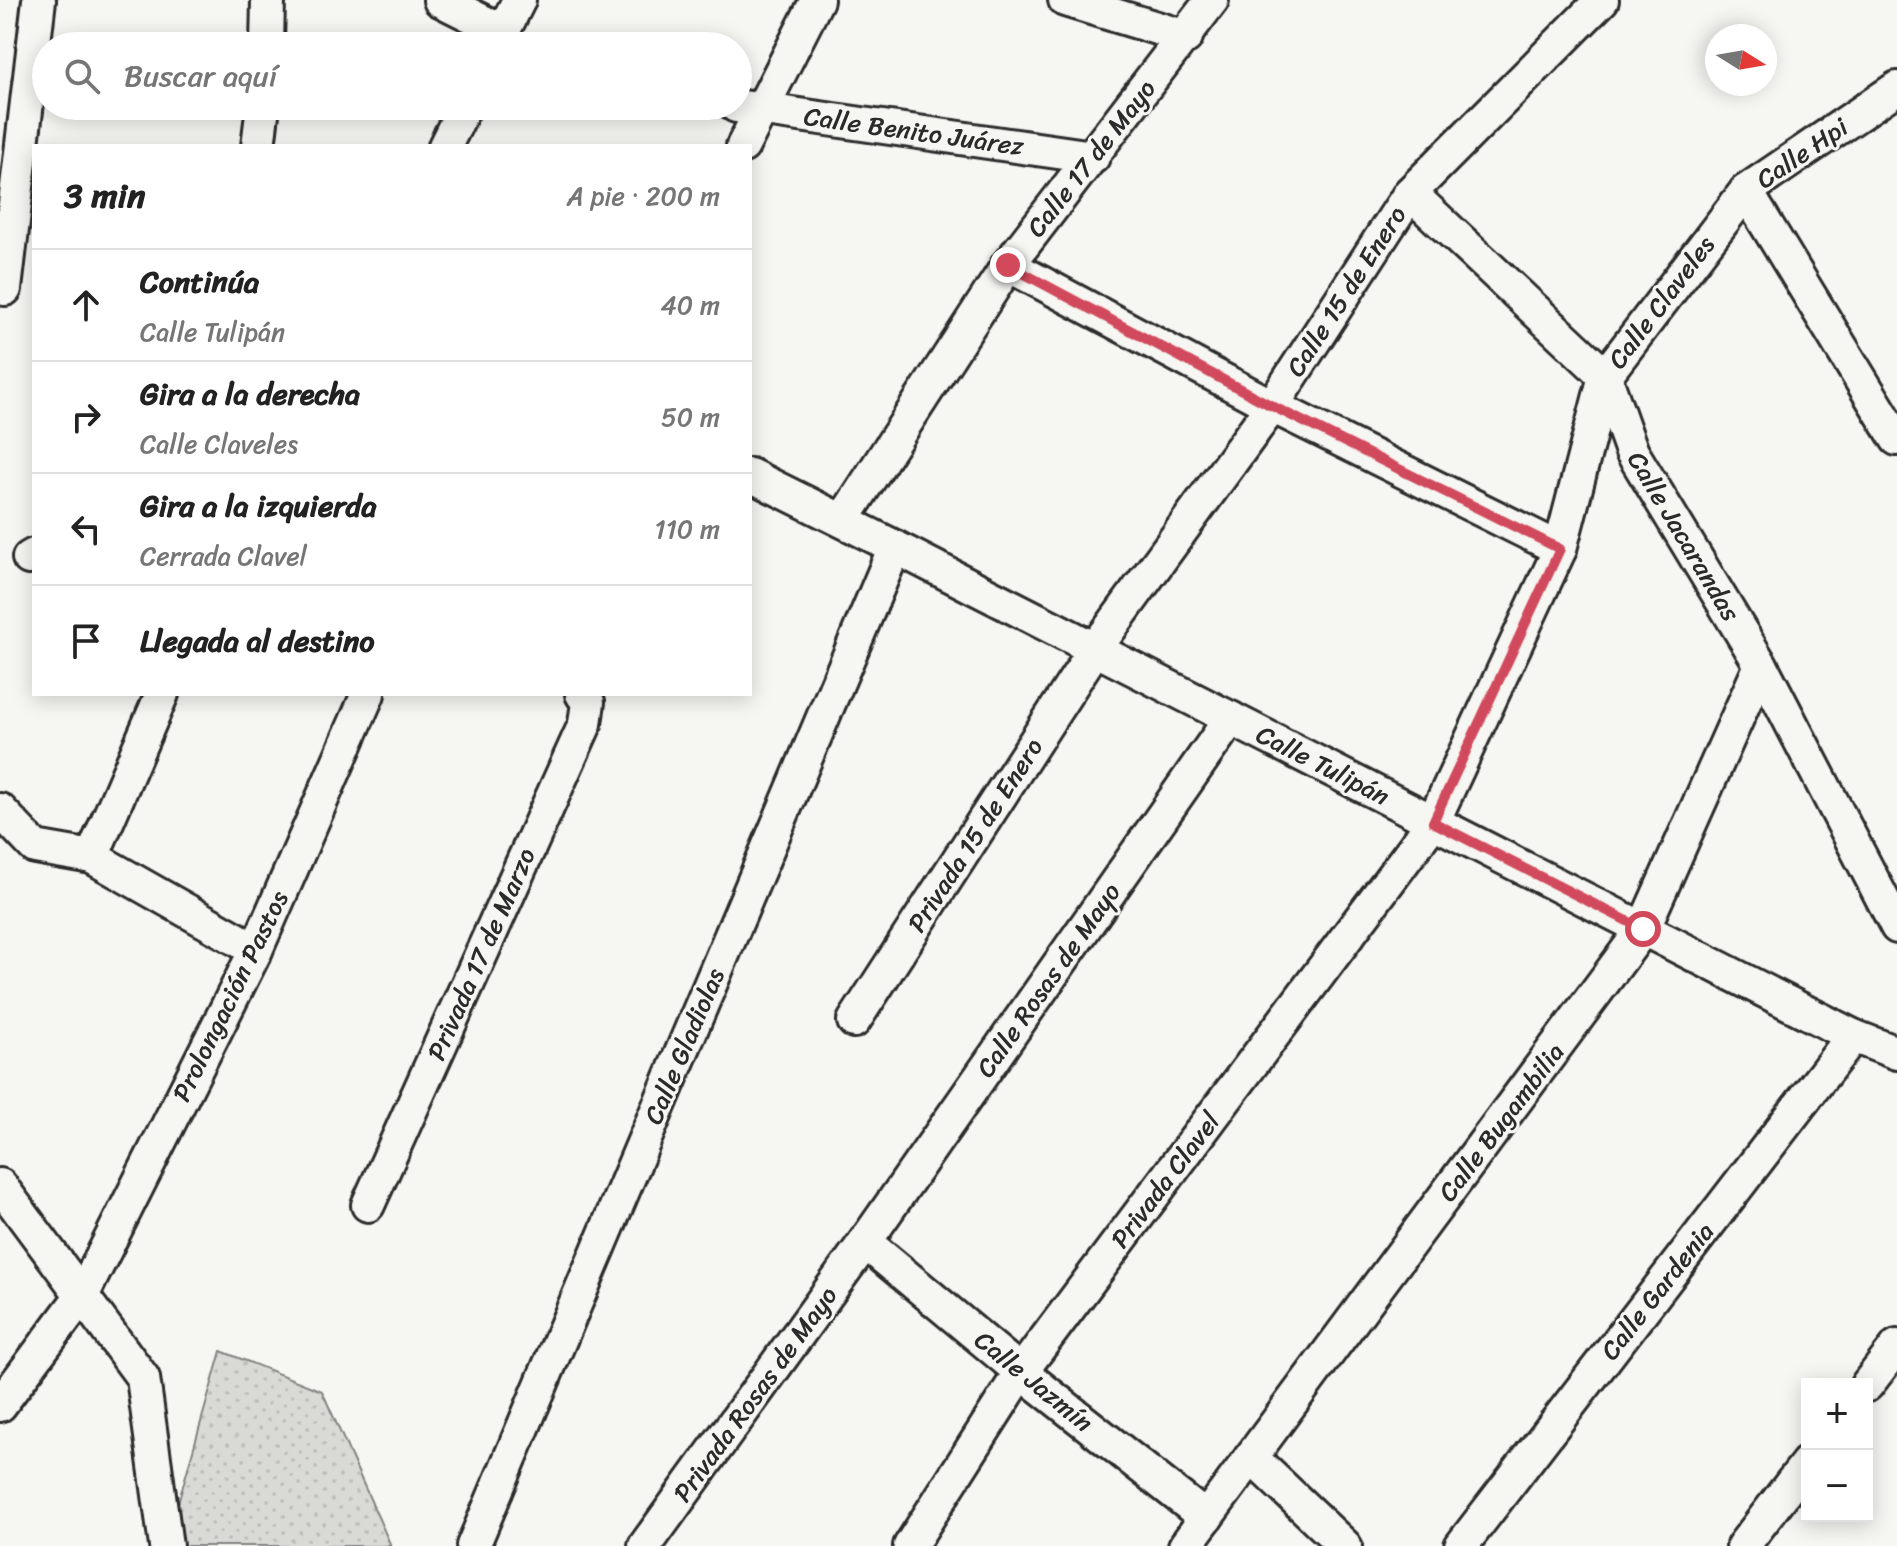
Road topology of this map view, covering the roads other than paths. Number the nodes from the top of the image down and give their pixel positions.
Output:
1 (39, 0) edge
2 (268, 0) edge
3 (440, 0) edge
4 (519, 0) edge
5 (817, 0) edge
6 (1065, 0) edge
7 (1212, 0) edge
8 (1602, 0) edge
9 (35, 32) edge
10 (267, 32) edge
11 (489, 32) edge
12 (503, 32) edge
13 (1186, 37) junction
14 (32, 60) edge
15 (1897, 88) edge
16 (752, 102) edge
17 (752, 109) edge
18 (261, 120) edge
19 (458, 120) edge
20 (746, 120) edge
21 (258, 144) edge
22 (446, 144) edge
23 (743, 144) edge
24 (1093, 157) junction
25 (1746, 191) junction
26 (1410, 193) junction
27 (1008, 265) junction
28 (5, 289) dead end
29 (1605, 376) junction
30 (1272, 406) junction
31 (1897, 439) edge
32 (752, 476) edge
33 (843, 520) junction
34 (895, 547) junction
35 (1560, 549) junction
36 (1095, 649) junction
37 (1761, 665) junction
38 (161, 696) edge
39 (367, 696) edge
40 (585, 698) edge
41 (1231, 718) junction
42 (0, 810) edge
43 (1433, 822) junction
44 (92, 857) junction
45 (1897, 927) edge
46 (1643, 929) junction
47 (256, 950) junction
48 (854, 1021) dead end
49 (1853, 1036) junction
50 (1897, 1053) edge
51 (0, 1185) edge
52 (368, 1205) dead end
53 (865, 1242) junction
54 (83, 1294) junction
55 (1897, 1346) edge
56 (1021, 1372) junction
57 (1872, 1378) edge
58 (0, 1405) edge
59 (1251, 1457) junction
60 (1801, 1471) edge
61 (1206, 1518) junction
62 (166, 1546) edge
63 (473, 1546) edge
64 (645, 1546) edge
65 (910, 1546) edge
66 (1185, 1546) edge
67 (1345, 1546) edge
68 (1461, 1546) edge
69 (1743, 1546) edge

1 - 9 street
2 - 10 street
3 - 11 street
4 - 12 street
5 - 16 street
6 - 13 street
7 - 13 street, Calle 17 de Mayo
8 - 26 street, Calle 15 de Enero
13 - 24 street, Calle 17 de Mayo
14 - 28 street
15 - 25 street, Calle Hpi
17 - 24 street, Calle Benito Juárez
18 - 21 street
19 - 22 street
20 - 23 street
24 - 27 street, Calle 17 de Mayo
25 - 29 street, Calle Claveles
25 - 31 street
26 - 29 street, Calle Jacarandas
26 - 30 street, Calle 15 de Enero
27 - 30 street
27 - 33 street, Calle 17 de Mayo
29 - 35 street, Calle Claveles
29 - 37 street, Calle Jacarandas
30 - 35 street
30 - 36 street, Calle 15 de Enero
32 - 33 street, Calle Tulipán
33 - 34 street, Calle Tulipán
34 - 36 street, Calle Tulipán
34 - 63 street, Calle Gladiolas
35 - 43 street, Calle Claveles
36 - 41 street, Calle Tulipán
36 - 48 street, Privada 15 de Enero
37 - 45 street, Calle Jacarandas
37 - 46 street, Calle Bugambilia
38 - 44 street
39 - 47 street, Prolongación Pastos
40 - 52 street, Privada 17 de Marzo
41 - 43 street, Calle Tulipán
41 - 53 street, Calle Rosas de Mayo
42 - 44 street
43 - 46 street, Calle Tulipán
43 - 56 street, Privada Clavel
44 - 47 street
46 - 49 street, Calle Tulipán
46 - 59 street, Calle Bugambilia
47 - 54 street, Prolongación Pastos
49 - 50 street, Calle Tulipán
49 - 68 street, Calle Gardenia
51 - 54 street
53 - 56 street, Calle Jazmín
53 - 64 street, Privada Rosas de Mayo
54 - 58 street, Prolongación Pastos
54 - 62 street
55 - 57 street
56 - 61 street, Calle Jazmín
56 - 65 street, Privada Clavel
59 - 61 street, Calle Bugambilia
59 - 67 street
60 - 69 street
61 - 66 street, Calle Bugambilia

